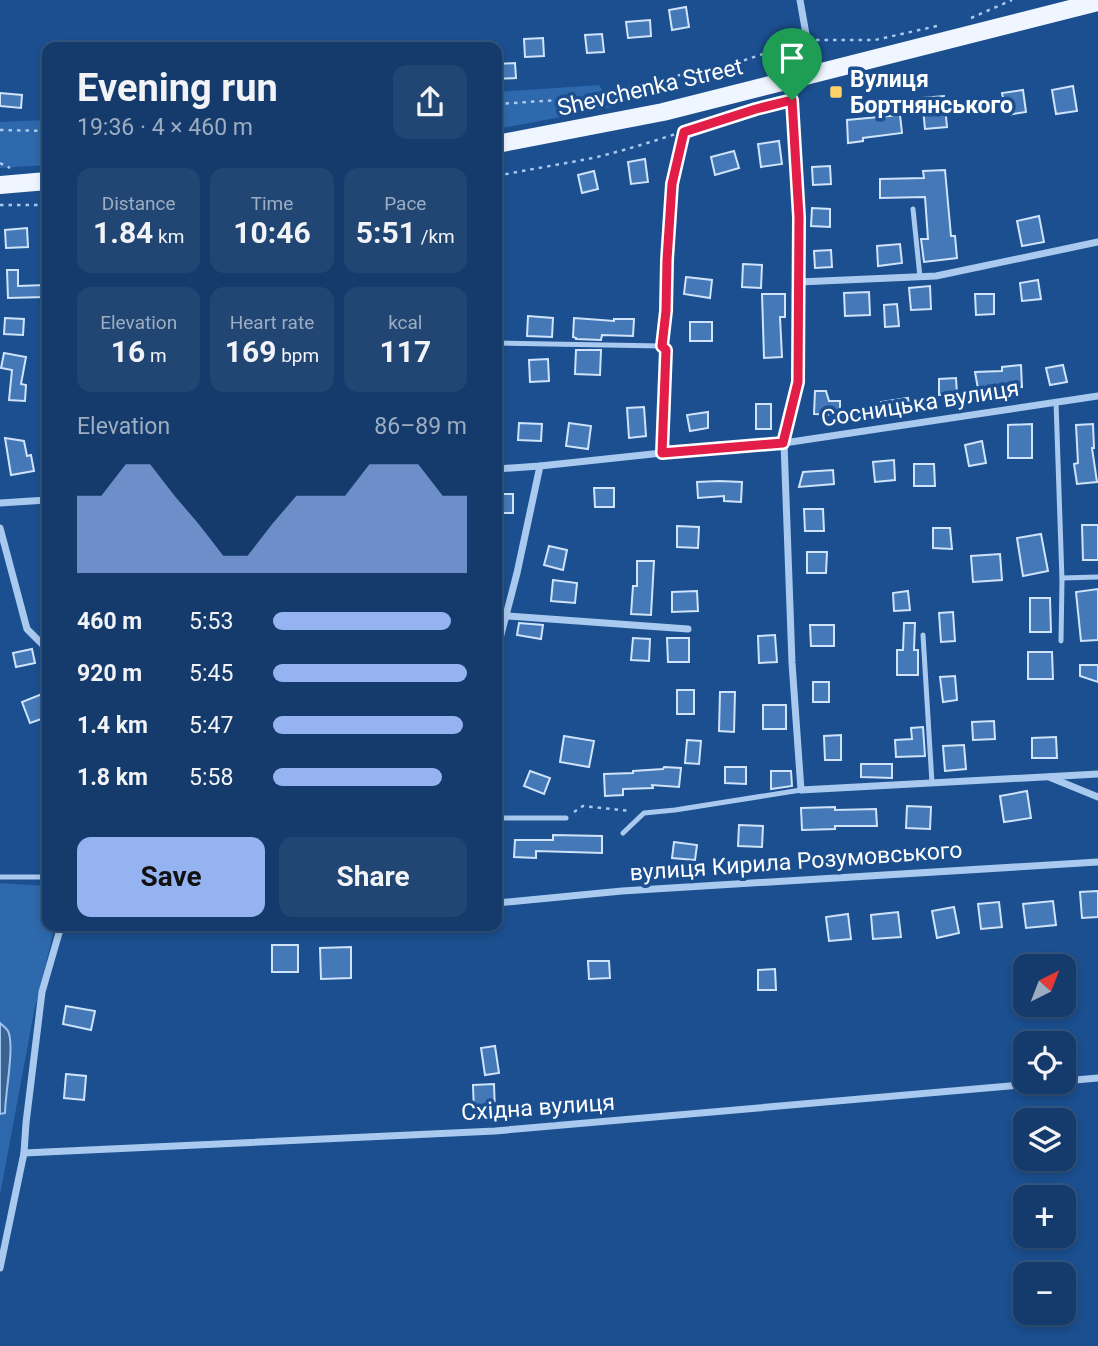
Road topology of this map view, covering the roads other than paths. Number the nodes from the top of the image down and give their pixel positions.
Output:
1 (800, 0) edge
2 (1095, 2) edge
3 (813, 75) junction
4 (791, 80) junction
5 (502, 143) edge
6 (42, 181) edge
7 (0, 185) edge
8 (913, 209) dead end
9 (1098, 242) edge
10 (920, 277) junction
11 (799, 282) junction
12 (502, 343) edge
13 (1098, 396) edge
14 (1056, 402) junction
15 (783, 443) junction
16 (662, 453) junction
17 (540, 466) junction
18 (502, 469) edge
19 (42, 500) edge
20 (0, 503) edge
21 (0, 528) edge
22 (1098, 577) edge
23 (1062, 578) junction
24 (507, 616) junction
25 (688, 629) dead end
26 (502, 633) edge
27 (923, 635) dead end
28 (1061, 641) dead end
29 (42, 644) edge
30 (1098, 774) edge
31 (1045, 776) junction
32 (932, 783) junction
33 (801, 790) junction
34 (1098, 797) edge
35 (502, 818) edge
36 (566, 818) road end
37 (622, 833) dead end
38 (1098, 862) edge
39 (0, 877) edge
40 (42, 877) edge
41 (502, 903) edge
42 (60, 931) edge
43 (1098, 1078) edge
44 (1076, 1080) edge
45 (1013, 1086) edge
46 (24, 1153) junction
47 (0, 1268) edge

1 - 3 street
2 - 3 main road, Shevchenka Street
3 - 4 main road, Shevchenka Street
4 - 5 main road, Shevchenka Street
4 - 11 street
6 - 7 main road
8 - 10 lane
9 - 10 street
10 - 11 street
11 - 15 street
12 - 16 lane
13 - 14 street, Сосницька вулиця
14 - 15 street, Сосницька вулиця
14 - 23 lane
15 - 16 street, Сосницька вулиця
15 - 33 street
16 - 17 street, Сосницька вулиця
17 - 18 street, Сосницька вулиця
17 - 24 street
19 - 20 street
21 - 29 street
22 - 23 lane
23 - 28 lane
24 - 25 street
24 - 26 street
27 - 32 lane
30 - 31 street
31 - 32 street
31 - 34 street
32 - 33 street
33 - 37 lane
35 - 36 lane
38 - 41 street, вулиця Кирила Розумовського
39 - 40 lane
42 - 46 street
43 - 44 street
45 - 46 street, Східна вулиця
46 - 47 street

